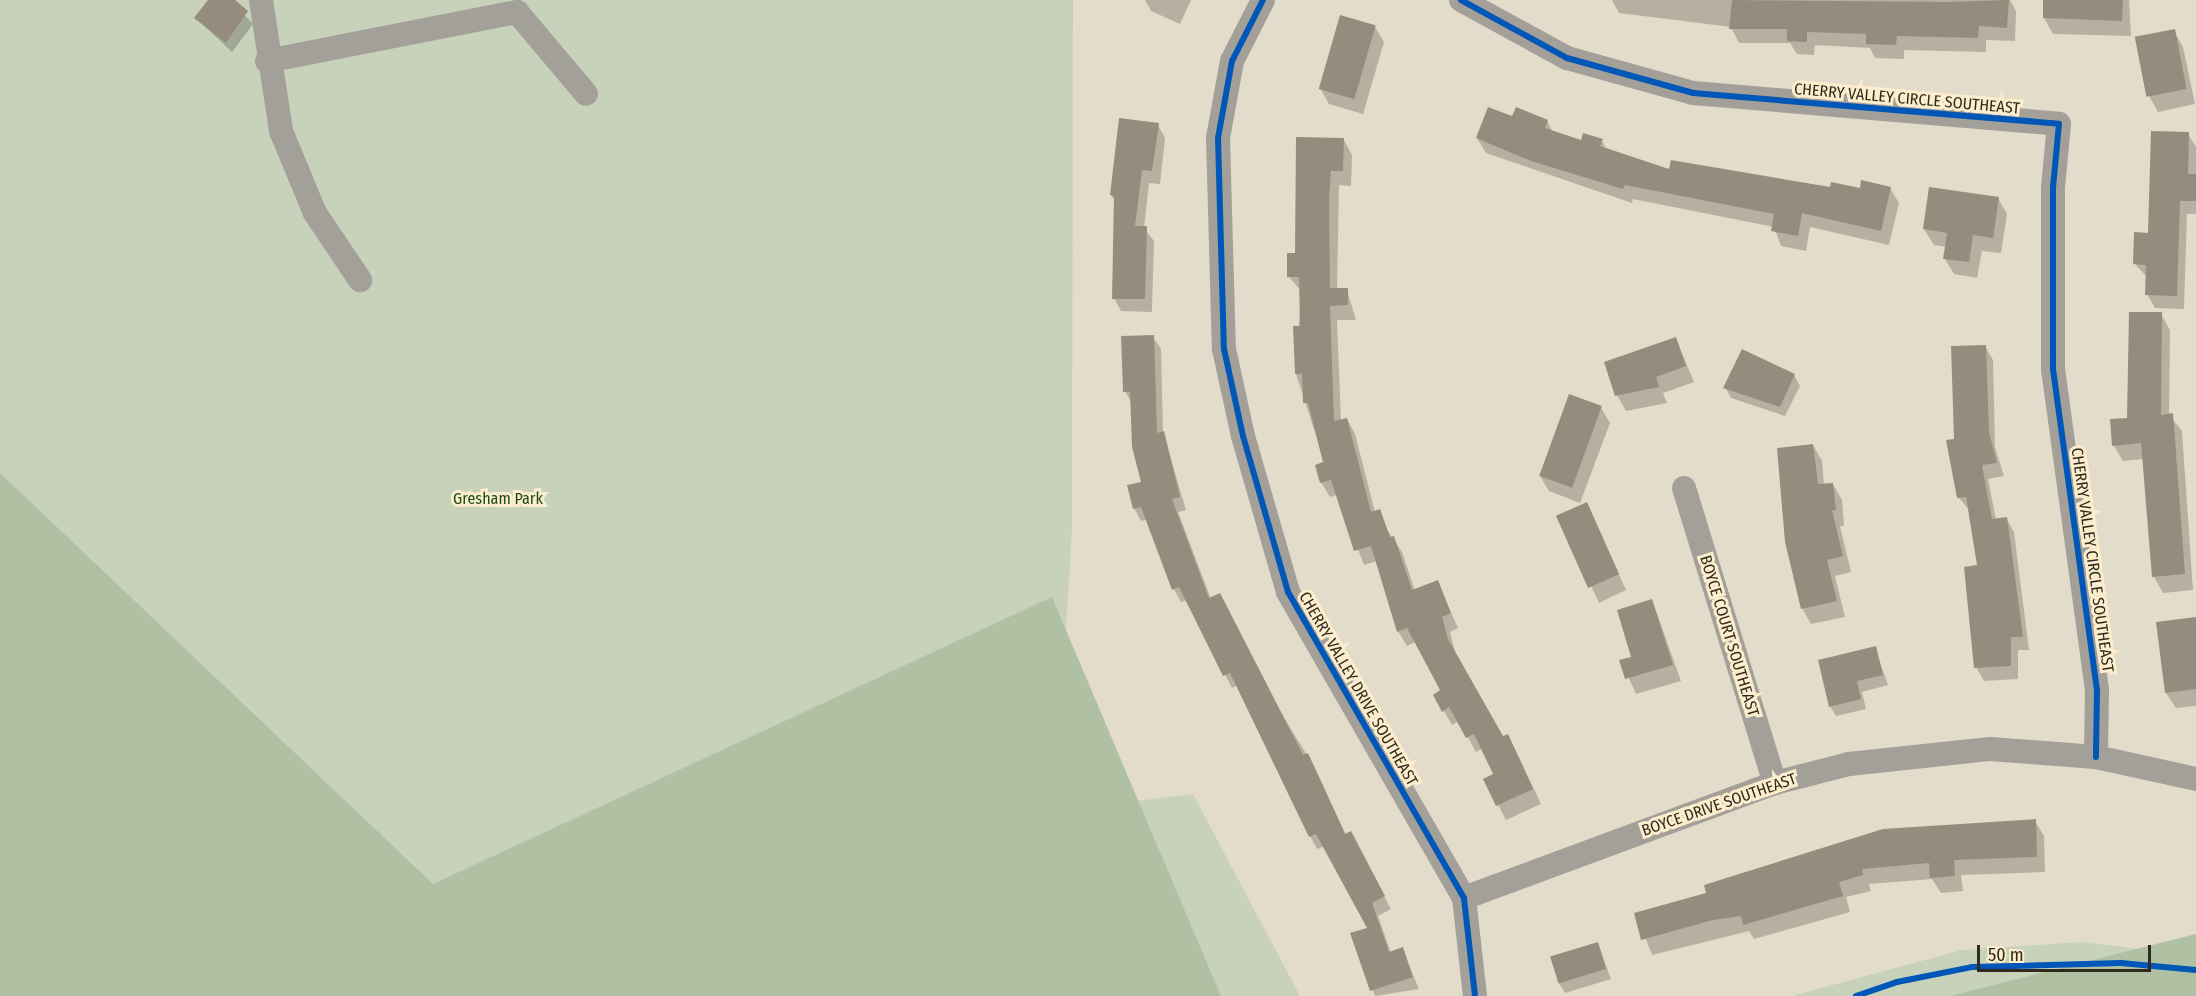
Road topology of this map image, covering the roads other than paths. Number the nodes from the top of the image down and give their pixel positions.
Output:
1 (261, 0) edge
2 (1263, 0) edge
3 (1461, 0) edge
4 (267, 61) junction
5 (586, 94) dead end
6 (360, 280) dead end
7 (1684, 488) dead end
8 (2096, 757) junction
9 (2196, 779) edge
10 (1775, 783) junction
11 (1464, 898) junction
12 (1476, 996) edge

1 - 4 street
2 - 11 street, CHERRY VALLEY DRIVE SOUTHEAST
3 - 8 street, CHERRY VALLEY CIRCLE SOUTHEAST
4 - 5 street
4 - 6 street
7 - 10 street, BOYCE COURT SOUTHEAST
8 - 9 street, BOYCE DRIVE SOUTHEAST
8 - 10 street, BOYCE DRIVE SOUTHEAST
10 - 11 street, BOYCE DRIVE SOUTHEAST
11 - 12 street, CHERRY VALLEY DRIVE SOUTHEAST

